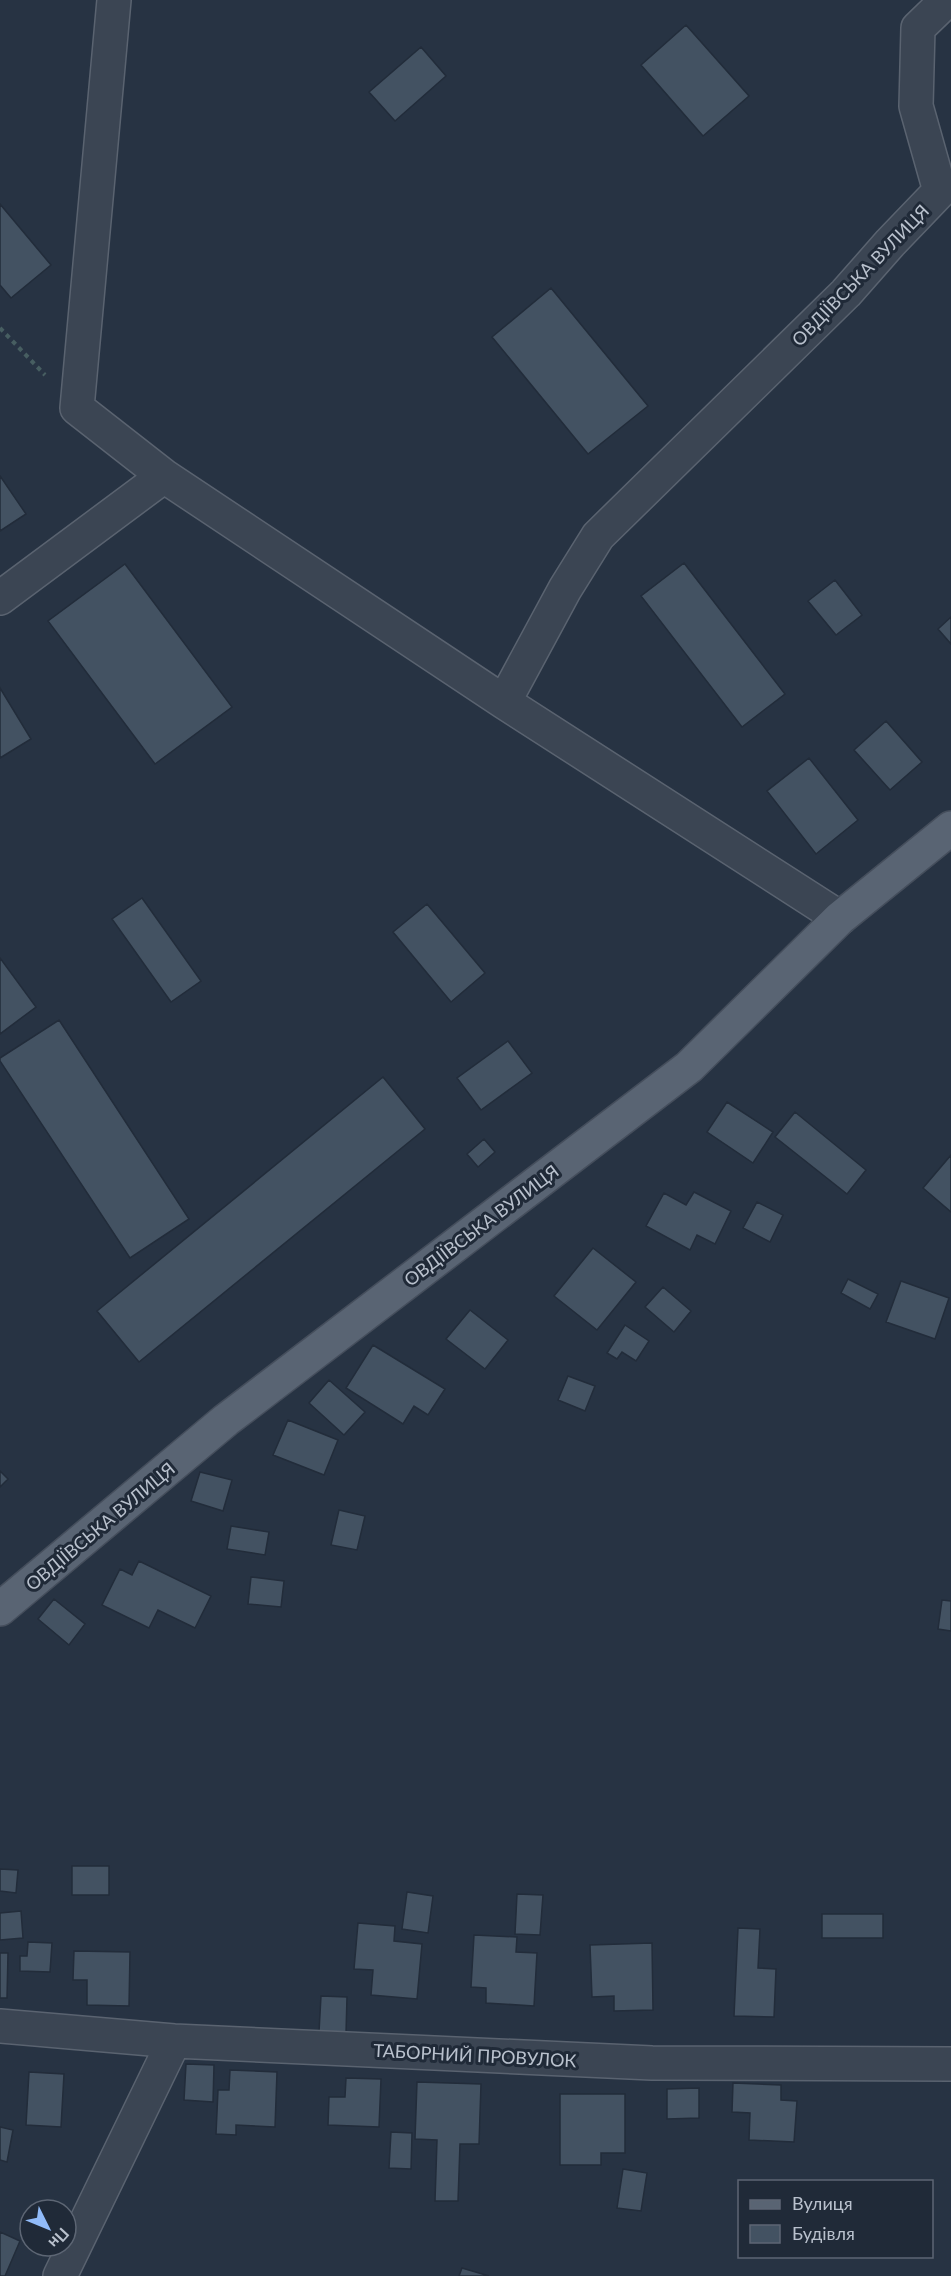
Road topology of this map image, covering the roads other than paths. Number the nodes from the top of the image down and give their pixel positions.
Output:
1 (114, 0) edge
2 (947, 0) edge
3 (164, 476) junction
4 (0, 598) edge
5 (504, 702) junction
6 (951, 828) edge
7 (840, 918) junction
8 (0, 1610) edge
9 (0, 2026) edge
10 (174, 2041) junction
11 (951, 2064) edge
12 (60, 2276) edge

1 - 3 street
2 - 5 street, ОВДІЇВСЬКА ВУЛИЦЯ
3 - 4 street
3 - 5 street
5 - 7 street
6 - 7 main road, ОВДІЇВСЬКА ВУЛИЦЯ
7 - 8 main road, ОВДІЇВСЬКА ВУЛИЦЯ
9 - 10 street, ТАБОРНИЙ ПРОВУЛОК
10 - 11 street, ТАБОРНИЙ ПРОВУЛОК
10 - 12 street

